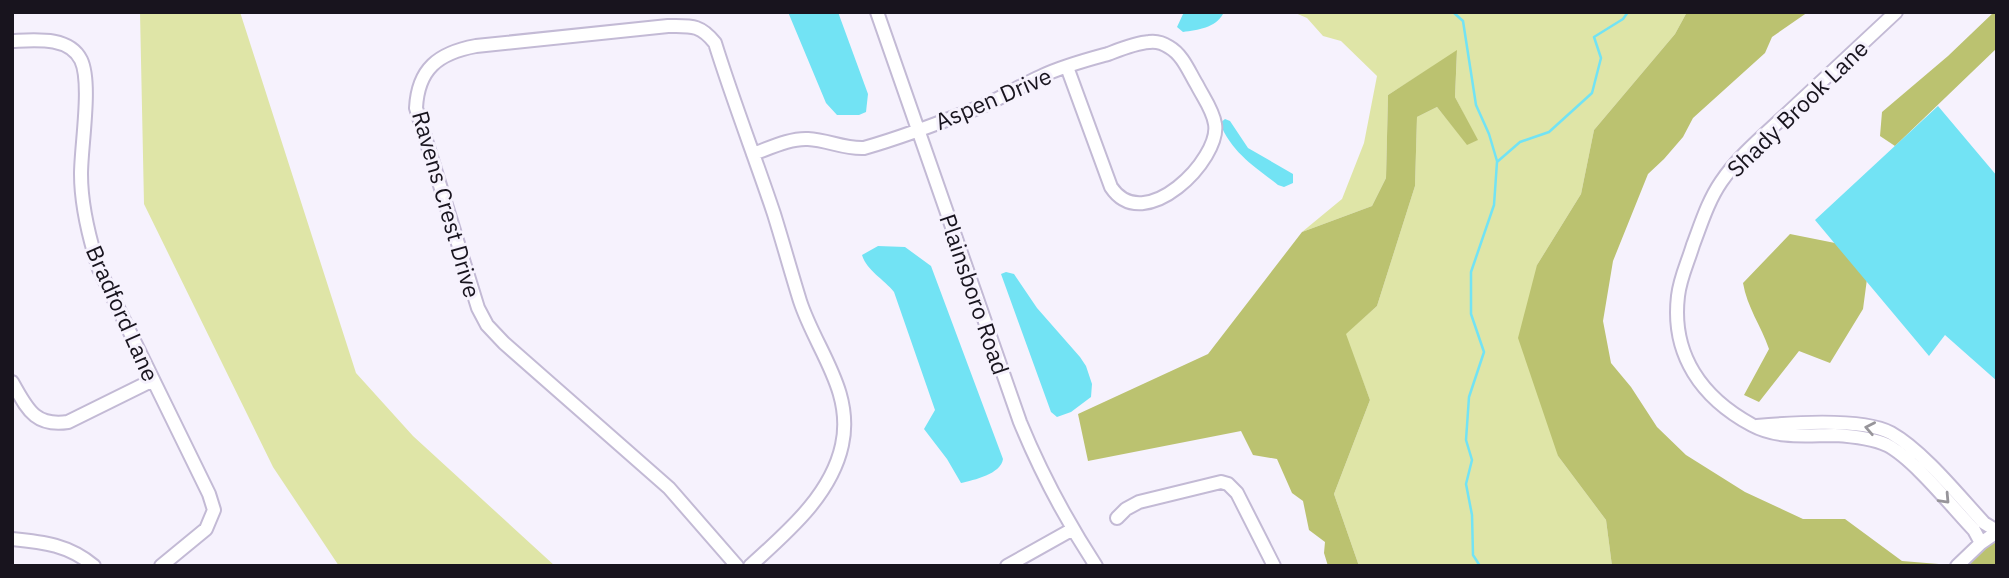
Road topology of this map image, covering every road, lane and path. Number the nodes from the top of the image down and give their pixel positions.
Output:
1 (877, 12) edge
2 (1896, 12) edge
3 (12, 41) edge
4 (1067, 67) junction
5 (918, 130) junction
6 (753, 154) junction
7 (153, 380) junction
8 (12, 382) edge
9 (1927, 472) junction
10 (1116, 518) dead end
11 (1073, 529) junction
12 (1997, 532) edge
13 (12, 539) edge
14 (1981, 543) junction
15 (1273, 563) edge
16 (94, 566) edge
17 (161, 566) edge
18 (737, 566) edge
19 (750, 566) edge
20 (1007, 566) edge
21 (1096, 566) edge
22 (1957, 566) edge

1 - 5 street, Plainsboro Road
2 - 9 street, Shady Brook Lane
3 - 7 street, Bradford Lane
4 - 4 street, Aspen Drive
4 - 5 street, Aspen Drive
5 - 6 street
5 - 11 street, Plainsboro Road
6 - 18 street, Ravens Crest Drive
6 - 19 street, Ravens Crest Drive
7 - 8 street
7 - 17 street, Bradford Lane
9 - 12 street, Shady Brook Lane
9 -> 14 street, Shady Brook Lane
10 - 15 street
11 - 20 street
11 - 21 street, Plainsboro Road
12 - 14 street
13 - 16 street
14 - 22 street

